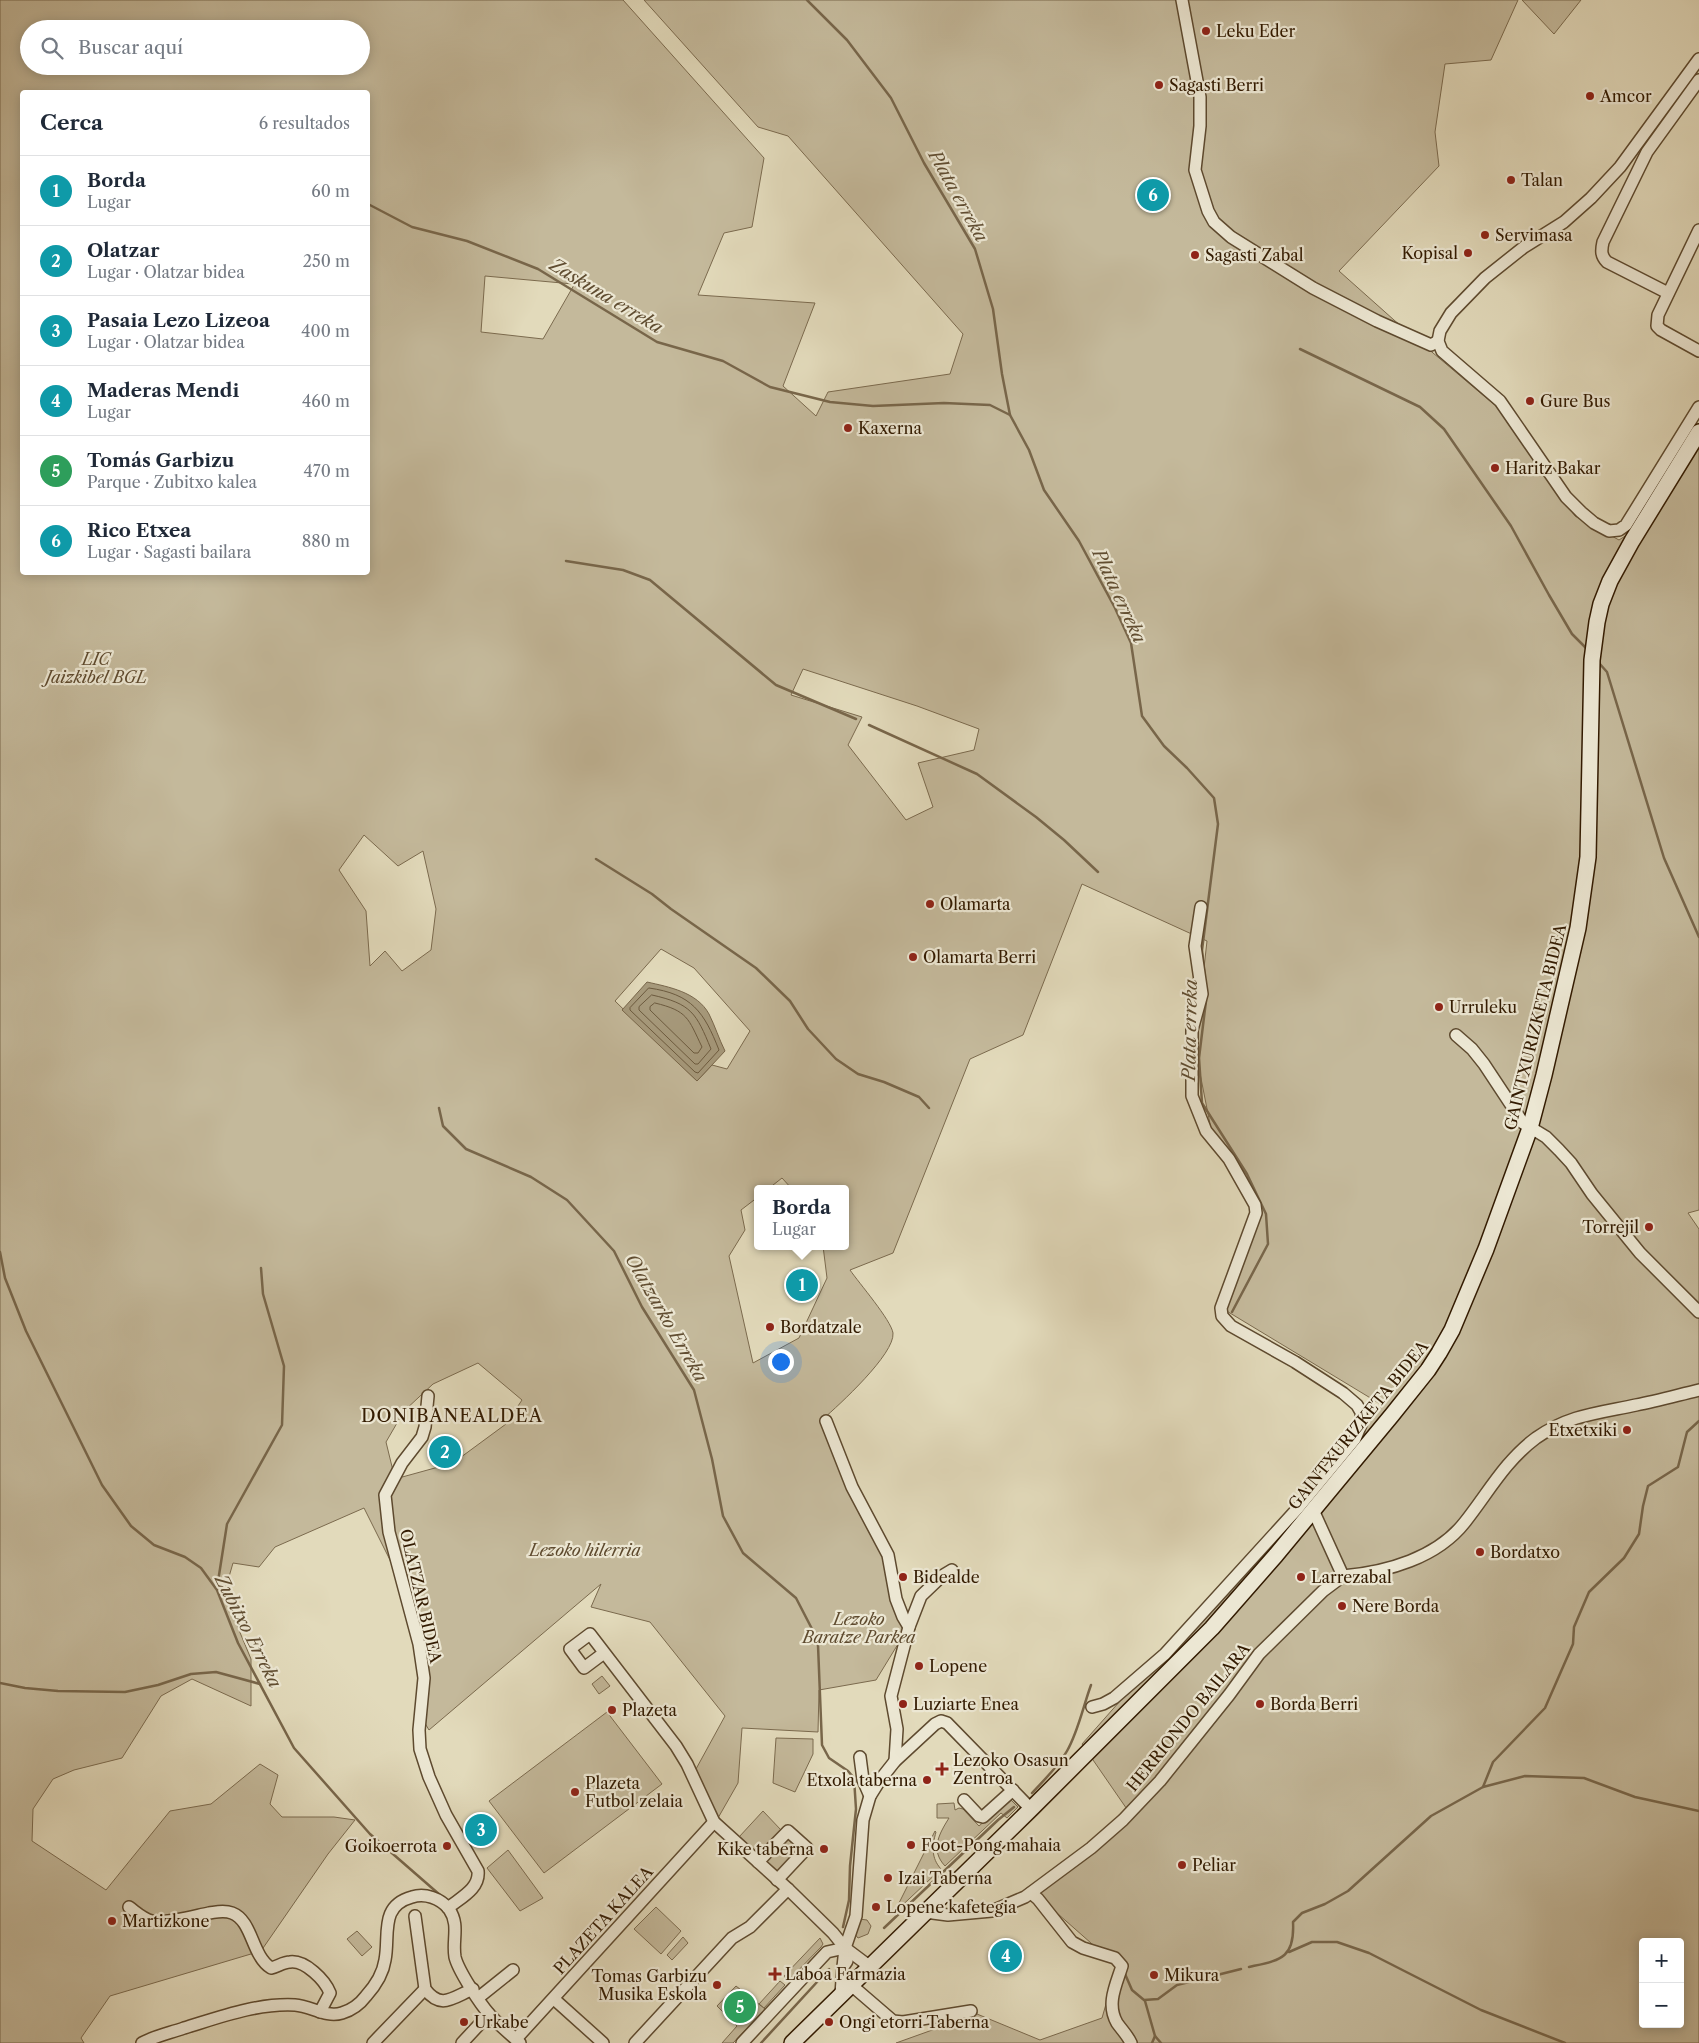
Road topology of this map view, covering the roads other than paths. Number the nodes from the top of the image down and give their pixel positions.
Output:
1 (1182, 0) edge
2 (1699, 59) edge
3 (1699, 80) edge
4 (1699, 230) edge
5 (1668, 292) junction
6 (1438, 341) junction
7 (1699, 351) edge
8 (1699, 407) edge
9 (1699, 432) edge
10 (1201, 907) dead end
11 (1456, 1035) dead end
12 (1530, 1128) junction
13 (1699, 1312) edge
14 (1699, 1390) edge
15 (428, 1396) dead end
16 (826, 1421) dead end
17 (1313, 1510) junction
18 (952, 1570) dead end
19 (1343, 1576) junction
20 (909, 1627) junction
21 (604, 1653) dead end
22 (1092, 1707) dead end
23 (860, 1757) dead end
24 (895, 1761) junction
25 (1013, 1790) junction
26 (870, 1796) junction
27 (964, 1800) dead end
28 (1032, 1808) junction
29 (714, 1822) junction
30 (758, 1862) junction
31 (778, 1880) junction
32 (788, 1889) junction
33 (1031, 1893) junction
34 (129, 1907) dead end
35 (448, 1908) junction
36 (925, 1912) junction
37 (415, 1916) dead end
38 (845, 1948) junction
39 (865, 1962) junction
40 (513, 1970) dead end
41 (846, 1980) junction
42 (425, 1988) junction
43 (476, 1993) junction
44 (554, 1999) junction
45 (971, 2010) dead end
46 (320, 2012) junction
47 (489, 2014) junction
48 (518, 2041) edge
49 (142, 2043) edge
50 (373, 2043) edge
51 (462, 2043) edge
52 (603, 2043) edge
53 (635, 2043) edge
54 (742, 2043) edge
55 (792, 2043) edge
56 (1131, 2043) edge

1 - 6 street
2 - 6 street
3 - 5 street
4 - 5 street
5 - 7 street
6 - 8 street
9 - 12 main road, GAINTXURIZKETA BIDEA
10 - 22 street
11 - 12 street
12 - 13 street
12 - 17 main road, GAINTXURIZKETA BIDEA
14 - 19 street, HERRIONDO BAILARA
15 - 35 street, OLATZAR BIDEA
16 - 20 street
17 - 19 street
17 - 28 main road, GAINTXURIZKETA BIDEA
18 - 20 street
19 - 33 street, HERRIONDO BAILARA
20 - 24 street
21 - 29 street
23 - 26 street
24 - 25 street
24 - 26 street
25 - 27 street
25 - 28 street
26 - 38 street
28 - 36 main road, GAINTXURIZKETA BIDEA
29 - 30 street
29 - 44 street, PLAZETA KALEA
30 - 31 street
30 - 31 street
31 - 32 street
32 - 38 street
32 - 53 street
33 - 36 street, HERRIONDO BAILARA
33 - 56 street
34 - 46 street
35 - 43 street
35 - 46 street
36 - 39 main road, GAINTXURIZKETA BIDEA
37 - 42 street
38 - 39 street
38 - 41 street
38 - 54 street
39 - 41 main road, GAINTXURIZKETA BIDEA
40 - 43 street
41 - 45 street
41 - 55 main road, GAINTXURIZKETA BIDEA
42 - 43 street
42 - 50 street
43 - 47 street
44 - 48 street, PLAZETA KALEA
44 - 52 street
46 - 49 street
47 - 48 street
47 - 51 street

